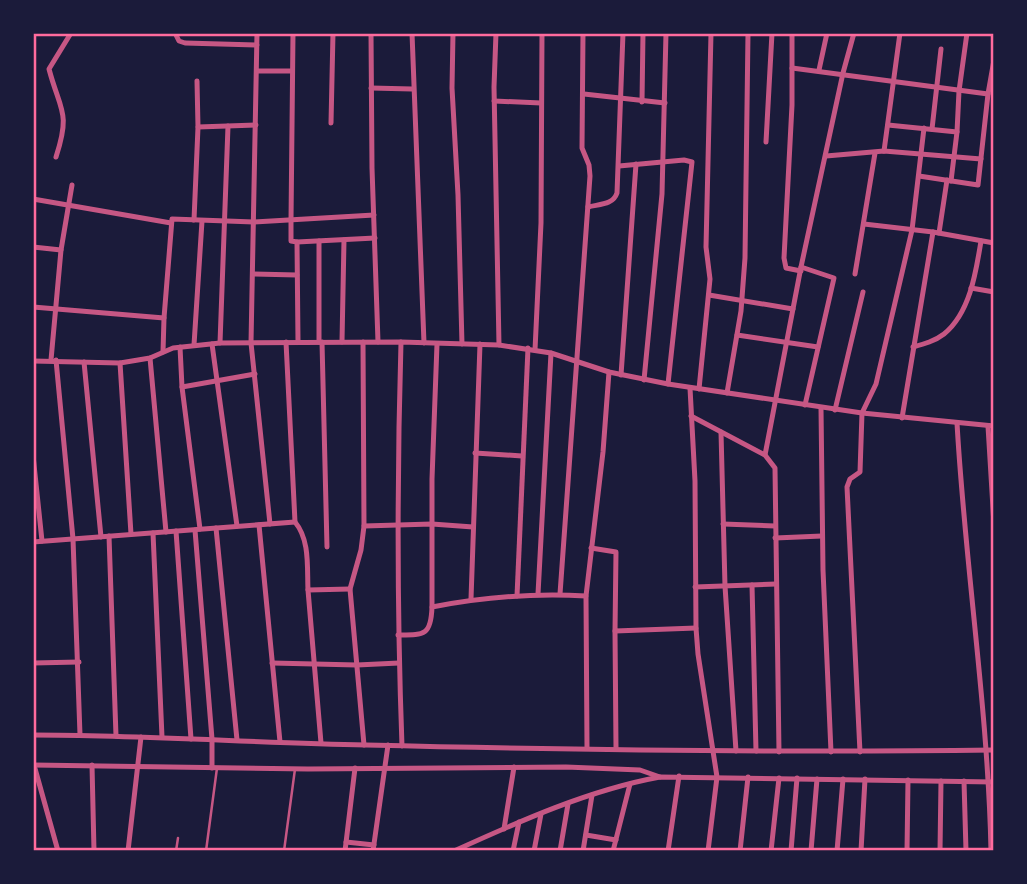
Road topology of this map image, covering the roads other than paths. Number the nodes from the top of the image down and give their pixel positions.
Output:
1 (71, 33) edge
2 (175, 33) edge
3 (227, 33) edge
4 (257, 33) edge
5 (293, 33) edge
6 (333, 33) edge
7 (371, 33) edge
8 (412, 33) edge
9 (453, 33) edge
10 (496, 33) edge
11 (542, 33) edge
12 (583, 33) edge
13 (623, 33) edge
14 (643, 33) edge
15 (666, 33) edge
16 (711, 33) edge
17 (748, 33) edge
18 (772, 33) edge
19 (792, 33) edge
20 (827, 33) edge
21 (854, 33) edge
22 (900, 33) edge
23 (967, 33) edge
24 (227, 44) junction
25 (257, 45) junction
26 (941, 49) dead end
27 (994, 60) edge
28 (792, 68) junction
29 (819, 70) junction
30 (257, 71) junction
31 (292, 71) junction
32 (843, 73) junction
33 (197, 81) dead end
34 (893, 82) junction
35 (371, 88) junction
36 (936, 88) junction
37 (412, 89) junction
38 (959, 91) junction
39 (584, 94) junction
40 (988, 94) junction
41 (620, 99) junction
42 (495, 101) junction
43 (642, 102) junction
44 (541, 103) junction
45 (665, 103) junction
46 (331, 123) dead end
47 (256, 125) junction
48 (888, 125) junction
49 (228, 126) junction
50 (198, 127) junction
51 (924, 128) junction
52 (932, 129) junction
53 (957, 132) junction
54 (766, 142) dead end
55 (884, 151) junction
56 (875, 153) junction
57 (921, 155) junction
58 (826, 156) junction
59 (56, 157) dead end
60 (955, 157) junction
61 (981, 159) junction
62 (663, 161) junction
63 (636, 164) junction
64 (618, 166) junction
65 (919, 176) junction
66 (949, 181) junction
67 (72, 185) dead end
68 (33, 199) edge
69 (69, 205) junction
70 (589, 206) junction
71 (374, 215) junction
72 (194, 220) junction
73 (202, 220) junction
74 (291, 220) junction
75 (226, 222) junction
76 (254, 222) junction
77 (171, 223) junction
78 (864, 224) junction
79 (912, 230) junction
80 (936, 233) junction
81 (374, 238) junction
82 (344, 240) junction
83 (320, 241) junction
84 (981, 241) junction
85 (298, 243) junction
86 (994, 243) edge
87 (33, 247) edge
88 (61, 250) junction
89 (801, 269) junction
90 (253, 274) junction
91 (855, 274) dead end
92 (297, 275) junction
93 (971, 288) junction
94 (863, 292) dead end
95 (994, 292) edge
96 (709, 295) junction
97 (742, 299) junction
98 (33, 307) edge
99 (55, 309) junction
100 (793, 309) junction
101 (164, 318) junction
102 (737, 335) junction
103 (298, 341) junction
104 (286, 342) junction
105 (320, 342) junction
106 (342, 342) junction
107 (363, 342) junction
108 (378, 342) junction
109 (401, 342) junction
110 (220, 343) junction
111 (251, 343) junction
112 (424, 343) junction
113 (787, 343) junction
114 (212, 344) junction
115 (438, 344) junction
116 (462, 344) junction
117 (480, 344) junction
118 (194, 345) junction
119 (499, 345) junction
120 (180, 347) junction
121 (818, 347) junction
122 (913, 347) junction
123 (531, 349) junction
124 (163, 352) junction
125 (551, 353) junction
126 (150, 358) junction
127 (53, 360) junction
128 (576, 360) junction
129 (33, 361) edge
130 (83, 362) junction
131 (120, 363) junction
132 (609, 372) junction
133 (256, 374) junction
134 (621, 375) junction
135 (217, 379) junction
136 (644, 380) junction
137 (668, 384) junction
138 (182, 387) junction
139 (690, 388) junction
140 (699, 389) junction
141 (727, 393) junction
142 (775, 401) junction
143 (805, 405) junction
144 (821, 408) junction
145 (835, 410) junction
146 (862, 414) junction
147 (691, 416) junction
148 (902, 418) junction
149 (957, 423) junction
150 (991, 426) edge
151 (721, 432) junction
152 (475, 453) junction
153 (33, 455) edge
154 (765, 455) junction
155 (522, 456) junction
156 (34, 479) edge
157 (993, 514) edge
158 (295, 522) junction
159 (270, 524) junction
160 (397, 524) junction
161 (432, 524) junction
162 (723, 524) junction
163 (259, 525) junction
164 (994, 525) edge
165 (237, 526) junction
166 (364, 526) junction
167 (775, 526) junction
168 (473, 527) junction
169 (216, 528) junction
170 (197, 529) junction
171 (176, 531) junction
172 (166, 532) junction
173 (153, 533) junction
174 (131, 534) junction
175 (109, 536) junction
176 (822, 536) junction
177 (101, 537) junction
178 (775, 538) junction
179 (73, 539) junction
180 (42, 541) junction
181 (33, 542) edge
182 (327, 547) dead end
183 (591, 548) junction
184 (776, 584) junction
185 (752, 585) junction
186 (725, 586) junction
187 (695, 587) junction
188 (350, 589) junction
189 (309, 590) junction
190 (538, 594) junction
191 (560, 594) junction
192 (517, 596) junction
193 (586, 596) junction
194 (471, 599) junction
195 (432, 607) junction
196 (696, 628) junction
197 (615, 631) junction
198 (398, 635) junction
199 (79, 662) junction
200 (33, 663) edge
201 (272, 663) junction
202 (315, 663) junction
203 (399, 663) junction
204 (357, 665) junction
205 (80, 735) junction
206 (33, 736) edge
207 (117, 736) junction
208 (141, 737) junction
209 (162, 737) junction
210 (191, 739) junction
211 (212, 739) junction
212 (237, 740) junction
213 (280, 742) junction
214 (321, 743) junction
215 (364, 745) junction
216 (388, 745) junction
217 (402, 746) junction
218 (587, 748) junction
219 (616, 748) junction
220 (713, 751) junction
221 (736, 751) junction
222 (756, 751) junction
223 (779, 752) junction
224 (831, 752) junction
225 (860, 752) junction
226 (990, 752) edge
227 (34, 765) edge
228 (92, 765) junction
229 (138, 766) junction
230 (514, 767) junction
231 (215, 768) junction
232 (355, 768) junction
233 (385, 768) junction
234 (295, 769) junction
235 (679, 776) junction
236 (660, 777) junction
237 (717, 777) junction
238 (748, 777) junction
239 (779, 778) junction
240 (797, 778) junction
241 (817, 779) junction
242 (843, 779) junction
243 (865, 779) junction
244 (908, 780) junction
245 (991, 780) edge
246 (941, 781) junction
247 (964, 781) junction
248 (630, 784) junction
249 (592, 795) junction
250 (568, 804) junction
251 (541, 814) junction
252 (519, 822) junction
253 (504, 829) junction
254 (586, 835) junction
255 (178, 838) dead end
256 (616, 840) junction
257 (346, 842) junction
258 (373, 848) edge
259 (58, 851) edge
260 (93, 851) edge
261 (128, 851) edge
262 (176, 851) edge
263 (206, 851) edge
264 (284, 851) edge
265 (345, 851) edge
266 (454, 851) edge
267 (513, 851) edge
268 (534, 851) edge
269 (560, 851) edge
270 (583, 851) edge
271 (613, 851) edge
272 (668, 851) edge
273 (708, 851) edge
274 (740, 851) edge
275 (771, 851) edge
276 (791, 851) edge
277 (811, 851) edge
278 (837, 851) edge
279 (861, 851) edge
280 (907, 851) edge
281 (940, 851) edge
282 (966, 851) edge
283 (991, 851) edge

1 - 59 street
2 - 24 street
3 - 24 street
4 - 25 street
5 - 31 street
6 - 46 street
7 - 35 street
8 - 37 street
9 - 116 street
10 - 42 street
11 - 44 street
12 - 39 street
13 - 41 street
14 - 43 street
15 - 45 street
16 - 96 street
17 - 97 street
18 - 54 street
19 - 28 street
20 - 29 street
21 - 32 street
22 - 34 street
23 - 38 street
24 - 25 street
25 - 30 street
26 - 36 street
27 - 40 street
28 - 29 street
28 - 89 street
29 - 32 street
30 - 31 street
30 - 47 street
31 - 74 street
32 - 34 street
32 - 58 street
33 - 50 street
34 - 36 street
34 - 48 street
35 - 37 street
35 - 71 street
36 - 38 street
36 - 52 street
37 - 112 street
38 - 40 street
38 - 53 street
39 - 41 street
39 - 70 street
40 - 61 street
41 - 43 street
41 - 64 street
42 - 44 street
42 - 119 street
43 - 45 street
44 - 123 street
45 - 62 street
47 - 49 street
47 - 76 street
48 - 51 street
48 - 55 street
49 - 50 street
49 - 75 street
50 - 72 street
51 - 52 street
51 - 57 street
52 - 53 street
53 - 60 street
55 - 56 street
55 - 57 street
56 - 58 street
56 - 78 street
57 - 60 street
57 - 65 street
58 - 89 street
60 - 61 street
60 - 66 street
61 - 66 street
62 - 63 street
62 - 136 street
62 - 137 street
63 - 64 street
63 - 134 street
64 - 70 street
65 - 66 street
65 - 79 street
66 - 80 street
67 - 69 street
68 - 69 street
69 - 77 street
69 - 88 street
70 - 128 street
71 - 74 street
71 - 81 street
72 - 73 street
72 - 77 street
73 - 75 street
73 - 118 street
74 - 76 street
74 - 85 street
75 - 76 street
75 - 110 street
76 - 90 street
77 - 101 street
78 - 79 street
78 - 91 street
79 - 80 street
79 - 146 street
80 - 84 street
80 - 122 street
81 - 82 street
81 - 108 street
82 - 83 street
82 - 106 street
83 - 85 street
83 - 105 street
84 - 86 street
84 - 93 street
85 - 92 street
87 - 88 street
88 - 99 street
89 - 100 street
89 - 121 street
90 - 92 street
90 - 111 street
92 - 103 street
93 - 95 street
93 - 122 street
94 - 145 street
96 - 97 street
96 - 140 street
97 - 100 street
97 - 102 street
98 - 99 street
99 - 101 street
99 - 127 street
100 - 113 street
101 - 124 street
102 - 113 street
102 - 141 street
103 - 104 street
103 - 105 street
104 - 111 street
104 - 158 street
105 - 106 street
105 - 182 street
106 - 107 street
107 - 108 street
107 - 166 street
108 - 109 street
109 - 112 street
109 - 160 street
110 - 111 street
110 - 114 street
111 - 133 street
112 - 115 street
113 - 121 street
113 - 142 street
114 - 118 street
114 - 135 street
115 - 116 street
115 - 161 street
116 - 117 street
117 - 119 street
117 - 152 street
118 - 120 street
119 - 123 street
120 - 124 street
120 - 138 street
121 - 143 street
122 - 148 street
123 - 125 street
123 - 155 street
124 - 126 street
125 - 128 street
125 - 190 street
126 - 131 street
126 - 172 street
127 - 129 street
127 - 130 street
127 - 179 street
128 - 132 street
128 - 191 street
130 - 131 street
130 - 177 street
131 - 174 street
132 - 134 street
132 - 183 street
133 - 135 street
133 - 159 street
134 - 136 street
135 - 138 street
135 - 165 street
136 - 137 street
137 - 139 street
138 - 170 street
139 - 140 street
139 - 147 street
140 - 141 street
141 - 142 street
142 - 143 street
142 - 154 street
143 - 144 street
144 - 145 street
144 - 176 street
145 - 146 street
146 - 148 street
146 - 225 street
147 - 151 street
147 - 187 street
148 - 149 street
149 - 150 street
149 - 226 street
150 - 157 street
151 - 154 street
151 - 162 street
152 - 155 street
152 - 168 street
153 - 156 street
154 - 167 street
155 - 192 street
156 - 180 street
157 - 164 street
158 - 159 street
158 - 189 street
159 - 163 street
160 - 161 street
160 - 166 street
160 - 198 street
161 - 168 street
161 - 195 street
162 - 167 street
162 - 186 street
163 - 165 street
163 - 201 street
165 - 169 street
166 - 188 street
167 - 178 street
168 - 194 street
169 - 170 street
169 - 212 street
170 - 171 street
170 - 211 street
171 - 172 street
171 - 210 street
172 - 173 street
173 - 174 street
173 - 209 street
174 - 175 street
175 - 177 street
175 - 207 street
176 - 178 street
176 - 224 street
177 - 179 street
178 - 184 street
179 - 180 street
179 - 199 street
180 - 181 street
183 - 193 street
183 - 197 street
184 - 185 street
184 - 223 street
185 - 186 street
185 - 222 street
186 - 187 street
186 - 221 street
187 - 196 street
188 - 189 street
188 - 204 street
189 - 202 street
190 - 191 street
190 - 192 street
191 - 193 street
192 - 194 street
193 - 218 street
194 - 195 street
195 - 198 street
196 - 197 street
196 - 220 street
197 - 219 street
198 - 203 street
199 - 200 street
199 - 205 street
201 - 202 street
201 - 213 street
202 - 204 street
202 - 214 street
203 - 204 street
203 - 217 street
204 - 215 street
205 - 206 street
205 - 207 street
207 - 208 street
208 - 209 street
208 - 229 street
209 - 210 street
210 - 211 street
211 - 212 street
211 - 231 street
212 - 213 street
213 - 214 street
214 - 215 street
215 - 216 street
216 - 217 street
216 - 233 street
217 - 218 street
218 - 219 street
219 - 220 street
220 - 221 street
220 - 237 street
221 - 222 street
222 - 223 street
223 - 224 street
224 - 225 street
225 - 226 street
226 - 245 street
227 - 228 street
227 - 259 street
228 - 229 street
228 - 260 street
229 - 231 street
229 - 261 street
230 - 233 street
230 - 236 street
230 - 253 street
231 - 234 street
231 - 263 lane
232 - 233 street
232 - 234 street
232 - 257 street
233 - 258 street
234 - 264 lane
235 - 236 street
235 - 237 street
235 - 272 street
236 - 248 street
237 - 238 street
237 - 273 street
238 - 239 street
238 - 274 street
239 - 240 street
239 - 275 street
240 - 241 street
240 - 276 street
241 - 242 street
241 - 277 street
242 - 243 street
242 - 278 street
243 - 244 street
243 - 279 street
244 - 246 street
244 - 280 street
245 - 247 street
245 - 283 street
246 - 247 street
246 - 281 street
247 - 282 street
248 - 249 street
248 - 256 street
249 - 250 street
249 - 254 street
250 - 251 street
250 - 269 street
251 - 252 street
251 - 268 street
252 - 253 street
252 - 267 street
253 - 266 street
254 - 256 street
254 - 270 street
255 - 262 lane
256 - 271 street
257 - 258 street
257 - 265 street

